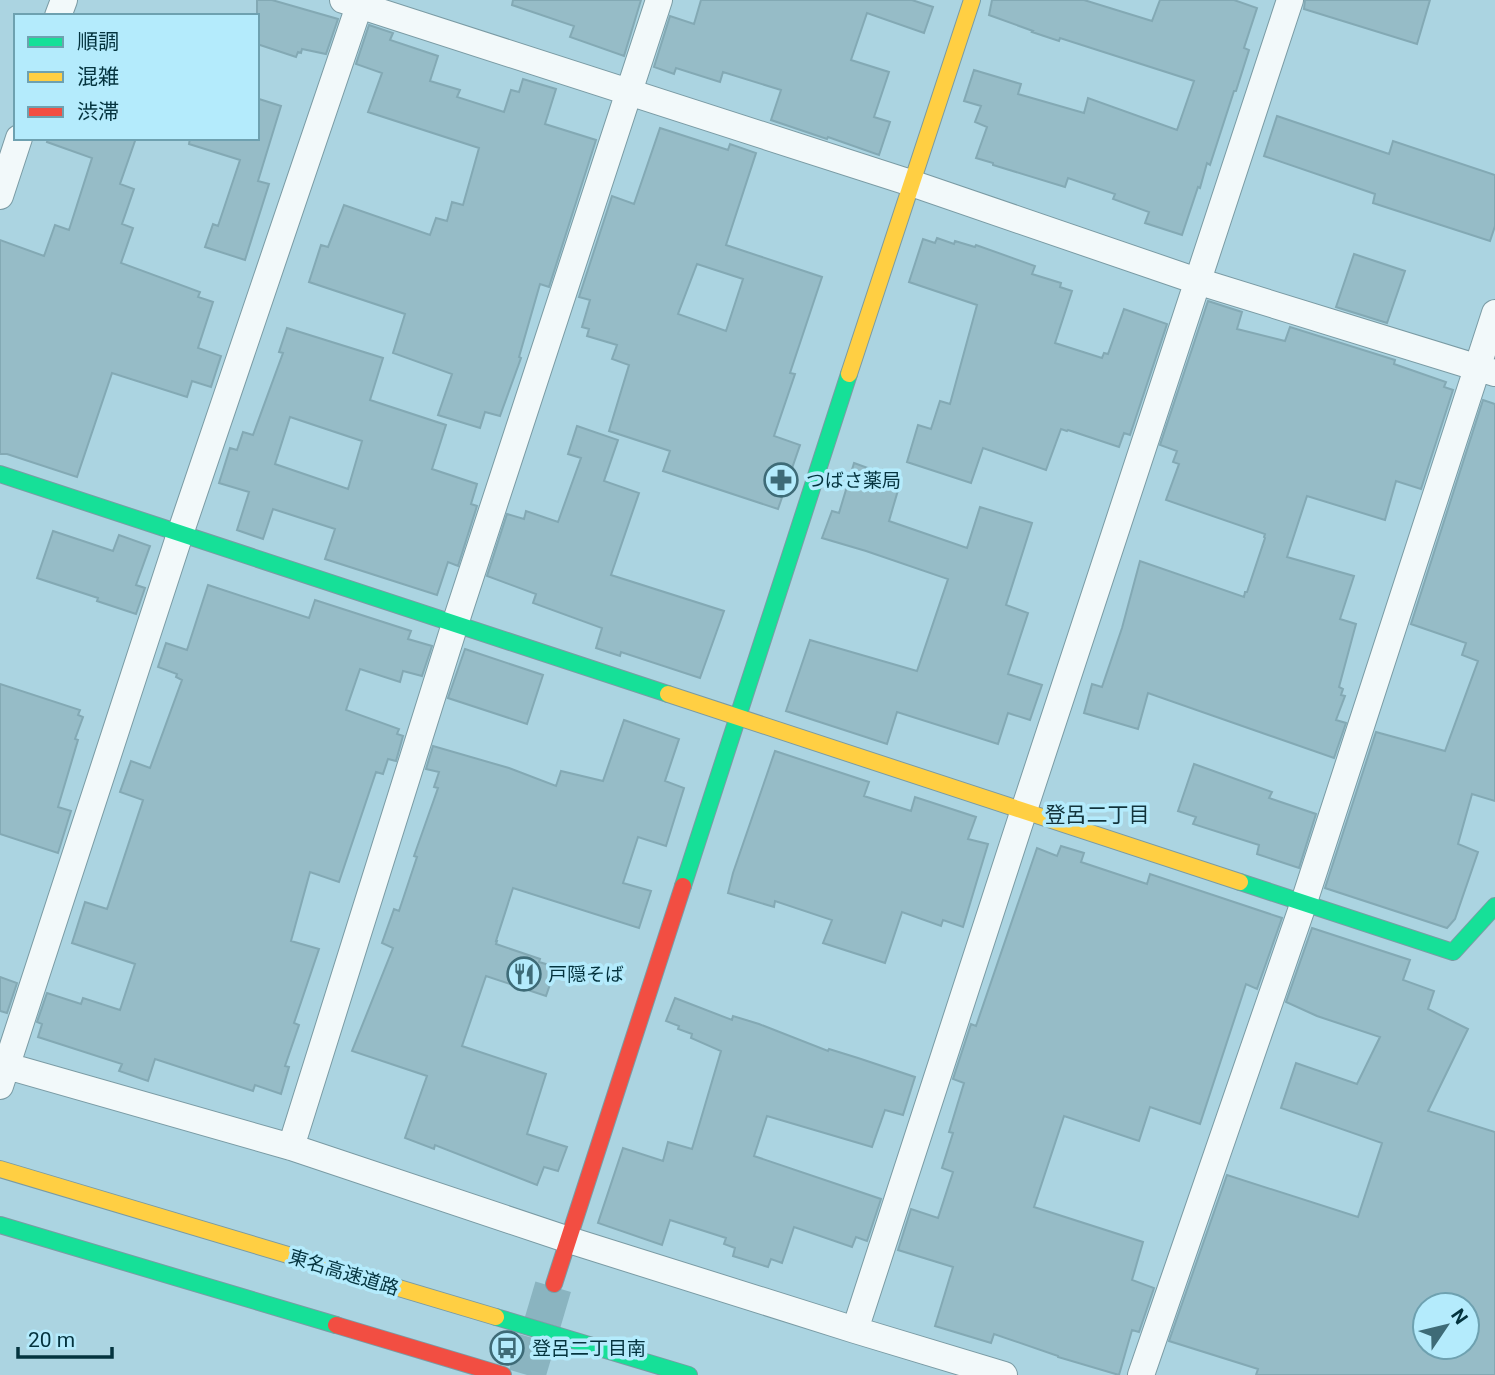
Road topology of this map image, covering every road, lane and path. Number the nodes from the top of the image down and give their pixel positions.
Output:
1 (659, 0) edge
2 (972, 0) edge
3 (354, 2) edge
4 (1282, 2) edge
5 (630, 92) junction
6 (18, 140) edge
7 (911, 183) junction
8 (0, 196) edge
9 (1197, 281) junction
10 (1495, 313) edge
11 (1486, 370) edge
12 (0, 474) edge
13 (180, 534) junction
14 (455, 624) junction
15 (738, 717) junction
16 (1024, 810) junction
17 (1304, 902) junction
18 (1495, 906) edge
19 (2, 1072) edge
20 (291, 1147) junction
21 (0, 1169) edge
22 (0, 1225) edge
23 (569, 1240) junction
24 (554, 1284) tunnel mouth
25 (855, 1330) junction
26 (503, 1375) edge
27 (689, 1375) edge
28 (1004, 1375) edge
29 (1141, 1375) edge

1 - 5 street
2 - 7 main road
3 - 5 street
3 - 13 street
4 - 9 street
5 - 7 street
5 - 14 street
6 - 8 street
7 - 9 street
7 - 15 main road
9 - 11 street
9 - 16 street
10 - 11 street
11 - 17 street
12 - 13 main road
13 - 14 main road
13 - 19 street
14 - 15 main road
14 - 20 street
15 - 16 main road
15 - 23 main road
16 - 17 main road
16 - 25 street
17 - 18 main road
17 - 29 street
19 - 20 street
20 - 23 street
21 - 27 main road, 東名高速道路
22 - 26 main road
23 - 24 main road
23 - 25 street
25 - 28 street

